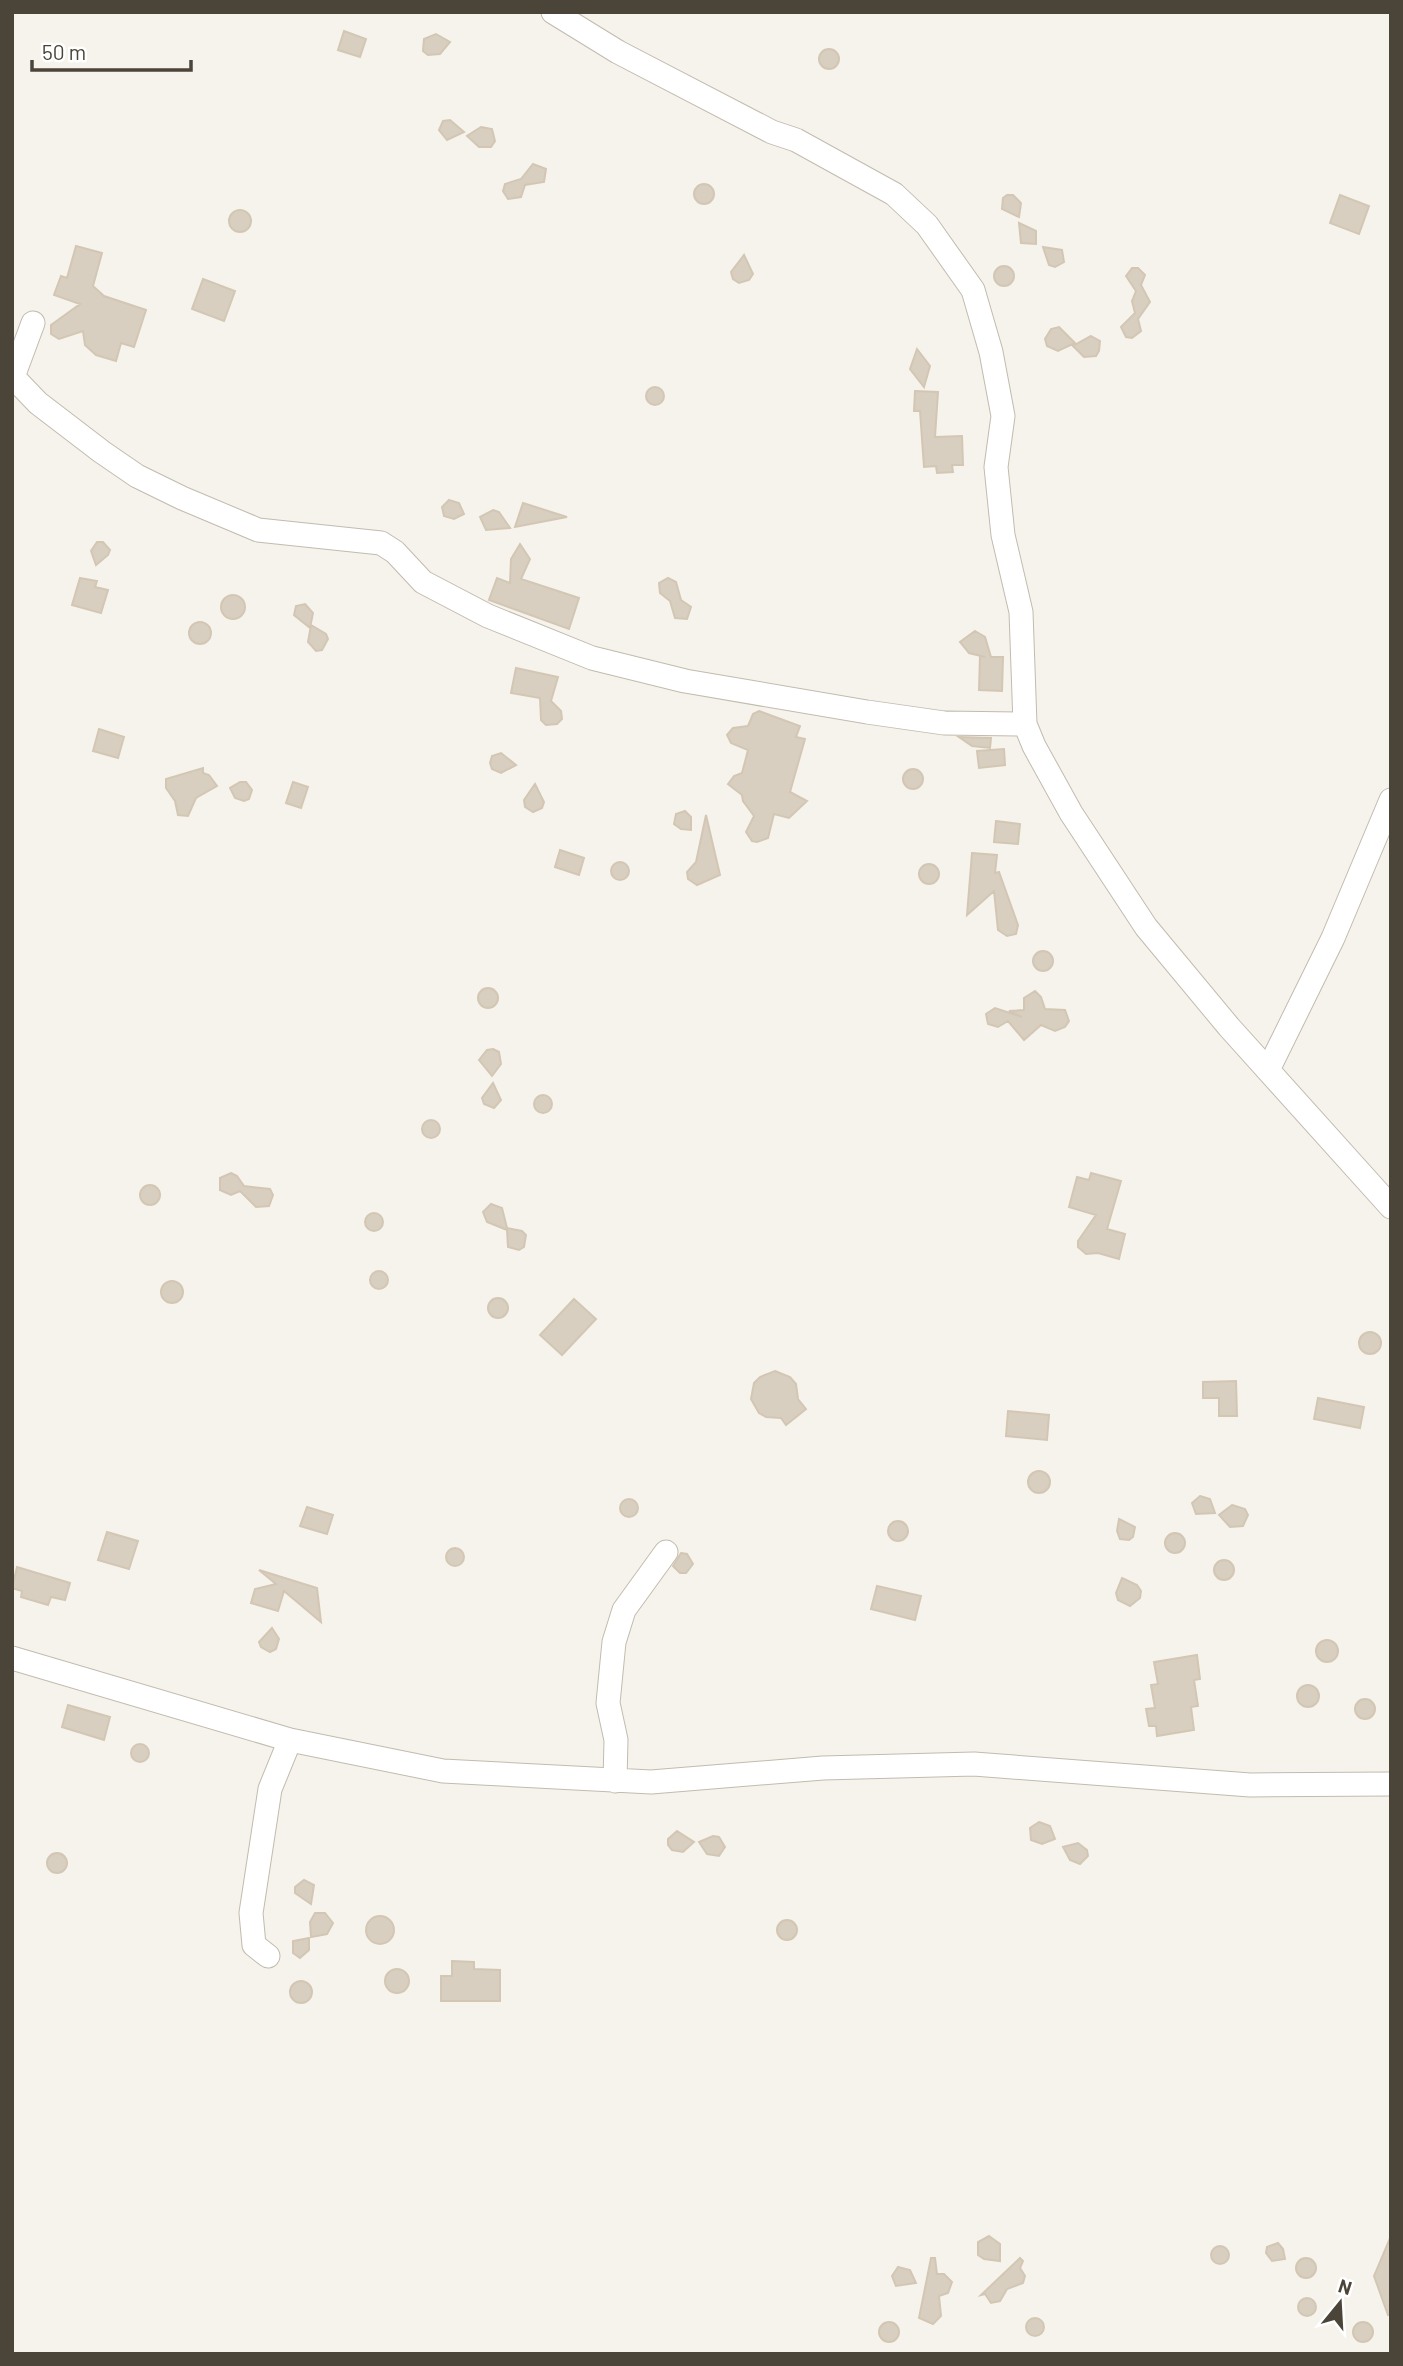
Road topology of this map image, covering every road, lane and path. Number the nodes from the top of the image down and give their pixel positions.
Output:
1 (553, 12) edge
2 (33, 323) dead end
3 (1025, 724) junction
4 (1391, 800) edge
5 (1268, 1070) junction
6 (1391, 1207) edge
7 (666, 1552) dead end
8 (12, 1658) edge
9 (290, 1740) junction
10 (615, 1781) junction
11 (1391, 1784) edge
12 (268, 1956) dead end

1 - 3 street
2 - 3 street
3 - 5 street
4 - 5 street
5 - 6 street
7 - 10 street
8 - 9 street
9 - 10 street
9 - 12 street
10 - 11 street

